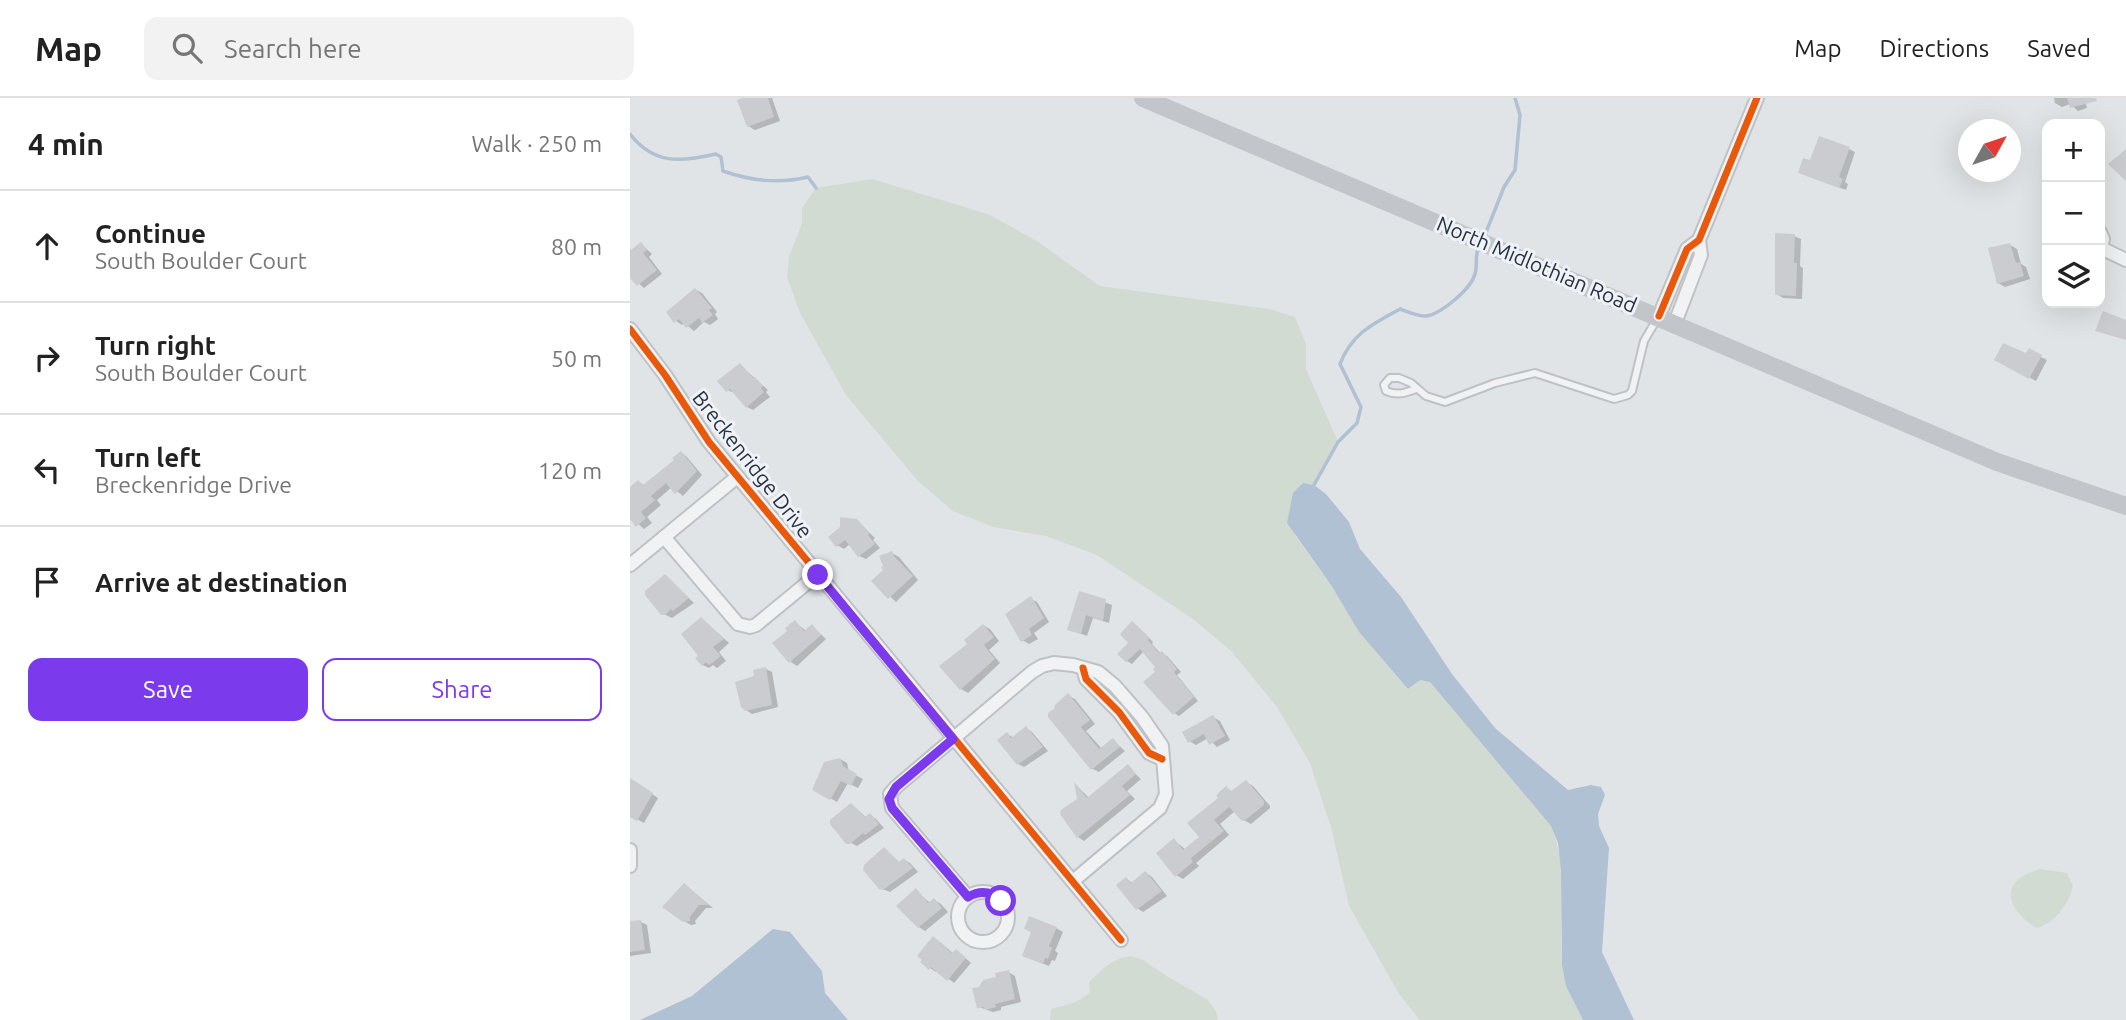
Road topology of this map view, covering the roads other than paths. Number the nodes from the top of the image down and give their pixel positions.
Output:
1 (1143, 98) edge
2 (1757, 98) edge
3 (2105, 251) edge
4 (2126, 260) edge
5 (1667, 320) junction
6 (630, 330) edge
7 (1416, 389) junction
8 (737, 477) junction
9 (2126, 506) edge
10 (664, 537) junction
11 (630, 565) edge
12 (818, 575) junction
13 (953, 739) junction
14 (630, 850) edge
15 (630, 866) edge
16 (1073, 881) junction
17 (968, 897) junction
18 (1121, 940) dead end

1 - 5 main road, North Midlothian Road
2 - 5 street
3 - 4 street
5 - 7 lane
5 - 9 main road, North Midlothian Road
6 - 8 street, Breckenridge Drive
7 - 7 lane
8 - 10 street
8 - 12 street, Breckenridge Drive
10 - 11 street
10 - 12 street
12 - 13 street, Breckenridge Drive
13 - 16 street, Breckenridge Drive
13 - 16 street
13 - 17 street
14 - 15 street
16 - 18 street, Breckenridge Drive
17 - 17 street

